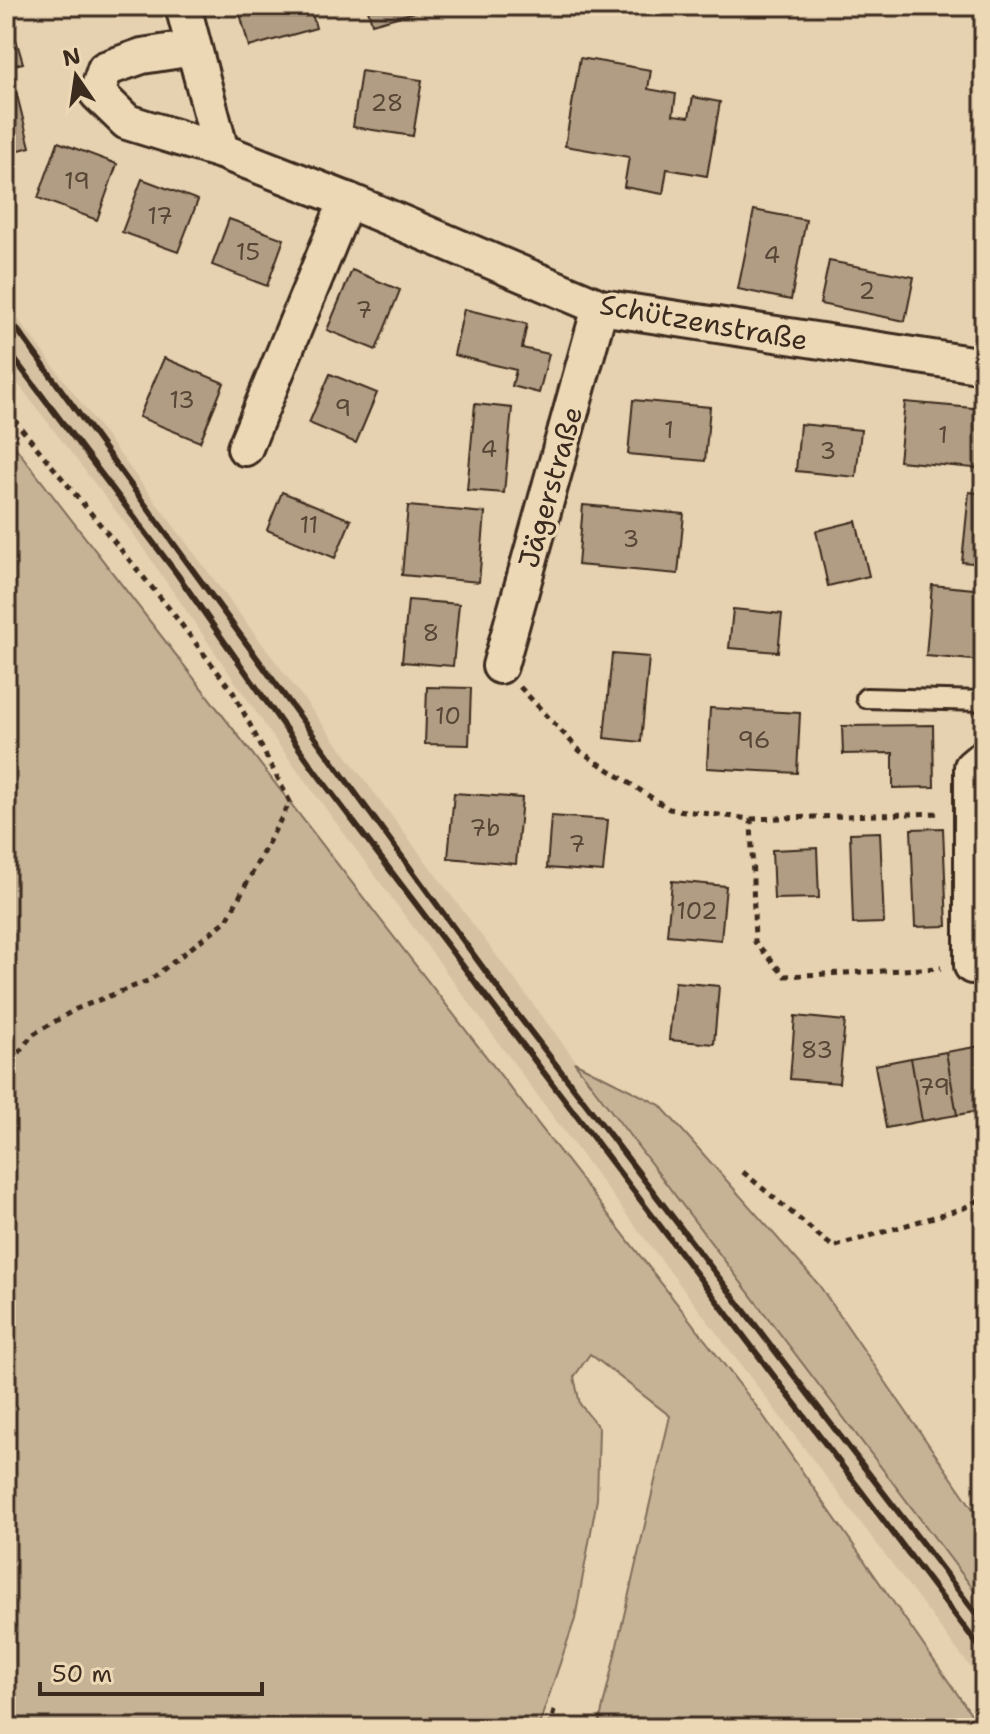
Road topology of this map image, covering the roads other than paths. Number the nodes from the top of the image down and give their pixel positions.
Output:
1 (183, 6) edge
2 (194, 48) junction
3 (221, 151) junction
4 (347, 200) junction
5 (600, 307) junction
6 (984, 366) edge
7 (245, 448) dead end
8 (500, 666) road end
9 (866, 698) dead end
10 (984, 701) edge
11 (984, 757) edge
12 (972, 966) road end

1 - 2 street
2 - 3 street
2 - 3 street, Schützenstraße
3 - 4 street, Schützenstraße
4 - 5 street, Schützenstraße
4 - 7 street
5 - 6 street, Schützenstraße
5 - 8 street, Jägerstraße
9 - 10 lane
11 - 12 street

